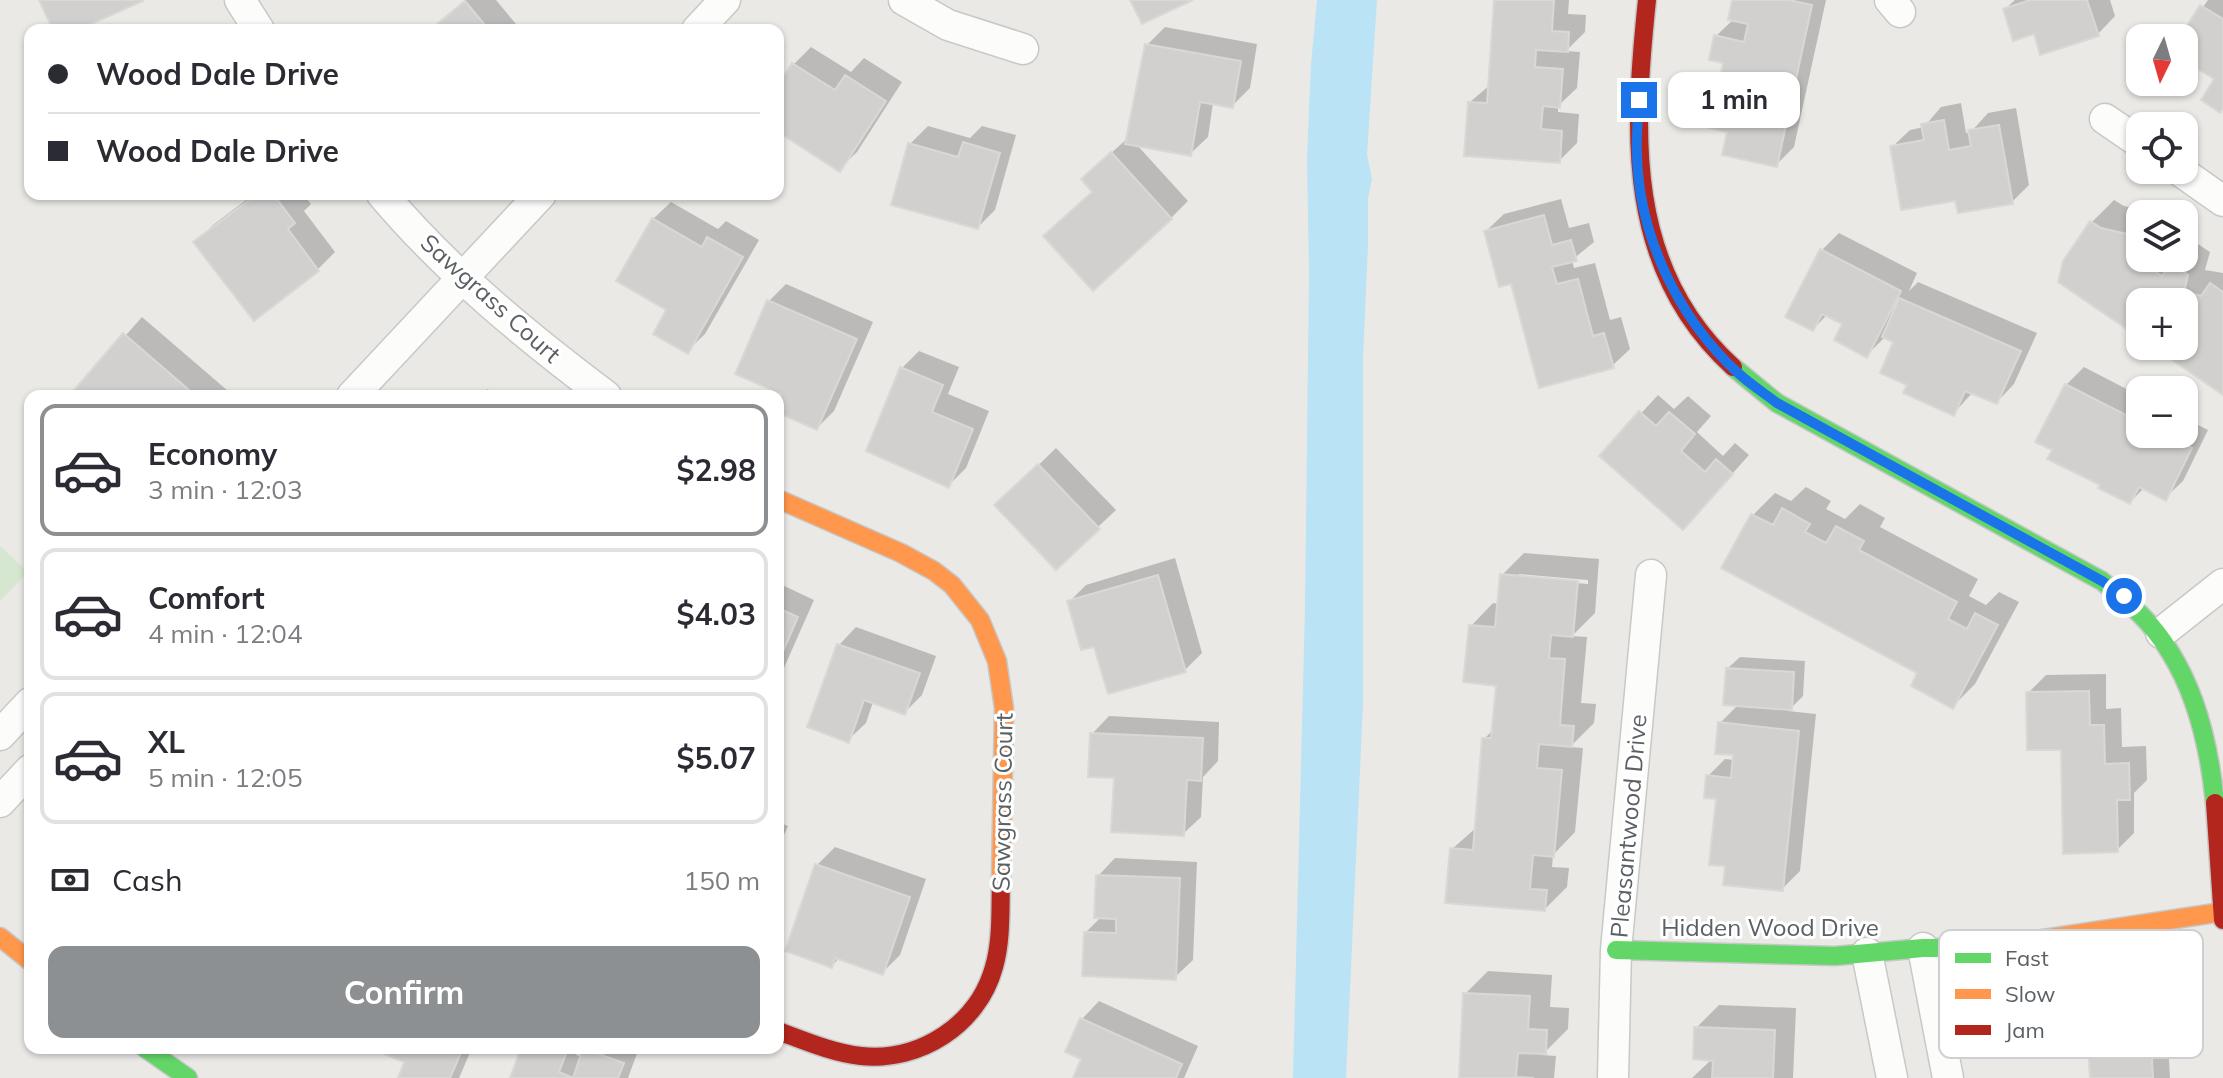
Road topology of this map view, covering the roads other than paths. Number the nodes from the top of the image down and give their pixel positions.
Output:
1 (240, 0) edge
2 (725, 0) edge
3 (904, 0) edge
4 (1647, 0) edge
5 (255, 24) edge
6 (703, 24) edge
7 (1023, 49) dead end
8 (2105, 119) dead end
9 (2126, 133) edge
10 (2198, 183) edge
11 (388, 200) edge
12 (535, 200) edge
13 (2223, 201) edge
14 (462, 278) junction
15 (358, 390) edge
16 (598, 390) edge
17 (784, 502) edge
18 (1651, 575) dead end
19 (2223, 584) edge
20 (2161, 633) junction
21 (24, 709) edge
22 (0, 735) edge
23 (24, 776) edge
24 (0, 802) edge
25 (2222, 912) edge
26 (2223, 920) edge
27 (2104, 930) edge
28 (0, 937) edge
29 (1923, 948) junction
30 (1939, 948) edge
31 (1616, 950) junction
32 (1867, 953) junction
33 (24, 956) edge
34 (1939, 1031) edge
35 (784, 1033) edge
36 (154, 1054) edge
37 (1944, 1058) edge
38 (188, 1078) edge
39 (1613, 1078) edge
40 (1892, 1078) edge
41 (1948, 1078) edge

1 - 5 street
2 - 6 street
3 - 7 street
4 - 20 street
8 - 9 street
10 - 13 street
11 - 14 street, Sawgrass Court
12 - 14 street
14 - 15 street
14 - 16 street, Sawgrass Court
17 - 35 street, Sawgrass Court
18 - 31 street, Pleasantwood Drive
19 - 20 street
20 - 25 street
21 - 22 street
23 - 24 street
25 - 26 street
25 - 27 street, Hidden Wood Drive
28 - 33 street
29 - 30 street, Hidden Wood Drive
29 - 32 street, Hidden Wood Drive
29 - 34 street
31 - 32 street, Hidden Wood Drive
31 - 39 street, Pleasantwood Drive
32 - 40 street
36 - 38 street
37 - 41 street

